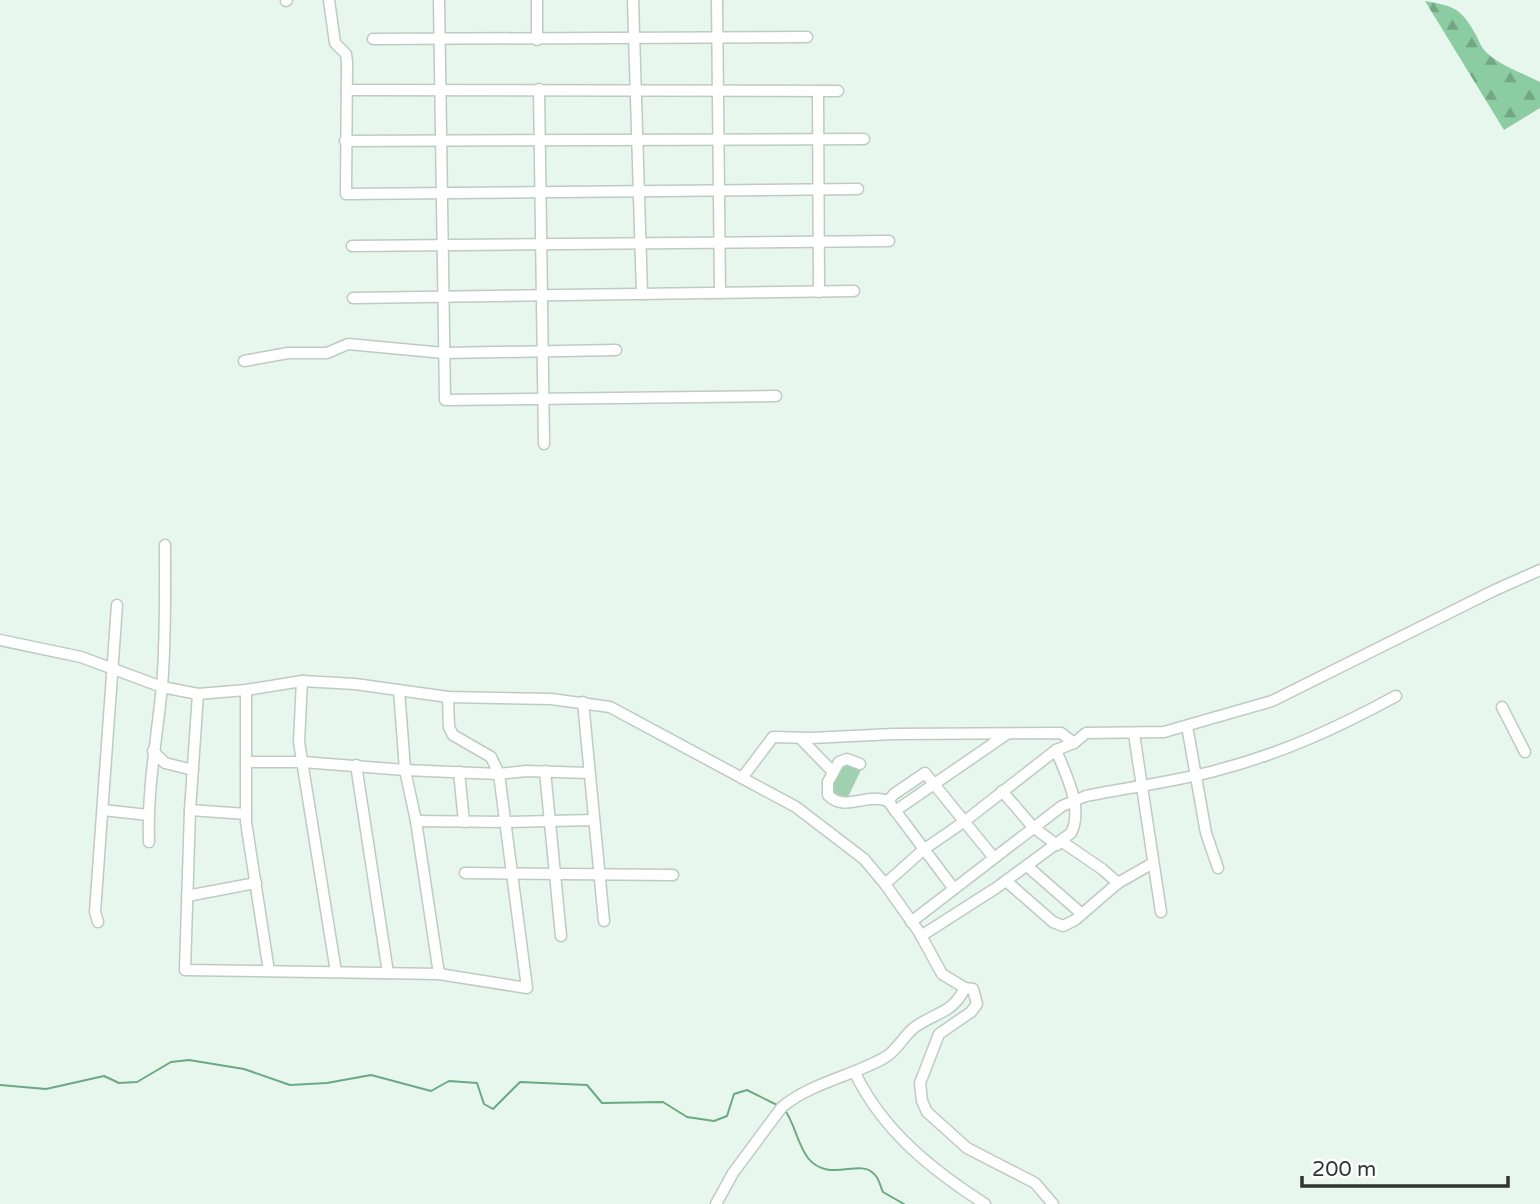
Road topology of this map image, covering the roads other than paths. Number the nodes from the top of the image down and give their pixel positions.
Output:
1 (318, 0) edge
2 (439, 0) edge
3 (537, 0) edge
4 (633, 0) edge
5 (717, 0) edge
6 (330, 4) edge
7 (439, 37) junction
8 (807, 37) dead end
9 (718, 38) junction
10 (373, 39) dead end
11 (635, 39) junction
12 (537, 40) junction
13 (347, 89) junction
14 (439, 89) junction
15 (539, 89) junction
16 (637, 90) junction
17 (718, 90) junction
18 (818, 91) junction
19 (838, 91) dead end
20 (819, 139) junction
21 (864, 139) dead end
22 (638, 140) junction
23 (719, 140) junction
24 (345, 141) junction
25 (440, 141) junction
26 (539, 141) junction
27 (819, 189) junction
28 (858, 189) dead end
29 (639, 190) junction
30 (719, 190) junction
31 (540, 191) junction
32 (442, 192) junction
33 (889, 240) dead end
34 (819, 241) junction
35 (720, 242) junction
36 (640, 243) junction
37 (541, 244) junction
38 (442, 245) junction
39 (352, 246) dead end
40 (854, 291) dead end
41 (819, 292) junction
42 (720, 293) junction
43 (642, 294) junction
44 (542, 296) junction
45 (443, 297) junction
46 (353, 298) dead end
47 (617, 350) dead end
48 (543, 351) junction
49 (444, 353) junction
50 (244, 361) dead end
51 (776, 396) dead end
52 (544, 399) junction
53 (544, 444) dead end
54 (165, 545) dead end
55 (1540, 570) edge
56 (117, 605) dead end
57 (0, 640) edge
58 (113, 668) junction
59 (302, 681) junction
60 (162, 687) junction
61 (246, 690) junction
62 (399, 690) junction
63 (198, 694) junction
64 (1396, 696) dead end
65 (448, 697) junction
66 (583, 702) junction
67 (1502, 707) dead end
68 (1187, 726) junction
69 (1007, 733) junction
70 (1134, 734) junction
71 (800, 738) junction
72 (1074, 743) junction
73 (1056, 750) junction
74 (153, 751) junction
75 (1525, 752) dead end
76 (246, 762) junction
77 (303, 762) junction
78 (860, 764) dead end
79 (356, 765) junction
80 (193, 770) junction
81 (405, 770) junction
82 (545, 771) junction
83 (459, 772) junction
84 (833, 772) junction
85 (588, 773) junction
86 (498, 774) junction
87 (1195, 776) junction
88 (742, 778) junction
89 (934, 784) junction
90 (1140, 785) junction
91 (1002, 791) junction
92 (1073, 800) junction
93 (888, 802) junction
94 (103, 810) junction
95 (190, 810) junction
96 (895, 811) junction
97 (246, 814) junction
98 (148, 816) junction
99 (594, 820) junction
100 (416, 821) junction
101 (965, 821) junction
102 (464, 822) junction
103 (506, 822) junction
104 (549, 822) junction
105 (1033, 827) junction
106 (149, 842) dead end
107 (1059, 843) junction
108 (923, 850) junction
109 (994, 858) junction
110 (1153, 863) junction
111 (1027, 866) junction
112 (1218, 868) dead end
113 (465, 873) dead end
114 (511, 874) junction
115 (555, 875) junction
116 (601, 875) junction
117 (673, 875) dead end
118 (1006, 881) junction
119 (256, 883) junction
120 (1118, 883) junction
121 (885, 884) junction
122 (954, 889) junction
123 (187, 897) junction
124 (1161, 912) dead end
125 (1082, 914) junction
126 (604, 921) dead end
127 (98, 922) dead end
128 (911, 922) junction
129 (561, 936) dead end
130 (921, 936) junction
131 (269, 971) junction
132 (336, 972) junction
133 (388, 973) junction
134 (439, 974) junction
135 (965, 988) junction
136 (855, 1073) junction
137 (716, 1204) edge
138 (985, 1204) edge
139 (1053, 1204) edge

1 - 6 street
2 - 7 street
3 - 12 street
4 - 11 street
5 - 9 street
6 - 13 street
7 - 10 street
7 - 12 street
7 - 14 street
8 - 9 street
9 - 11 street
9 - 17 street
11 - 12 street
11 - 16 street
13 - 14 street
13 - 24 street
14 - 15 street
14 - 25 street
15 - 16 street
15 - 26 street
16 - 17 street
16 - 22 street
17 - 18 street
17 - 23 street
18 - 19 street
18 - 20 street
20 - 21 street
20 - 23 street
20 - 27 street
22 - 23 street
22 - 26 street
22 - 29 street
23 - 30 street
24 - 25 street
24 - 32 street
25 - 26 street
25 - 32 street
26 - 31 street
27 - 28 street
27 - 30 street
27 - 34 street
29 - 30 street
29 - 31 street
29 - 36 street
30 - 35 street
31 - 32 street
31 - 37 street
32 - 38 street
33 - 34 street
34 - 35 street
34 - 41 street
35 - 36 street
35 - 42 street
36 - 37 street
36 - 43 street
37 - 38 street
37 - 44 street
38 - 39 street
38 - 45 street
40 - 41 street
41 - 42 street
42 - 43 street
43 - 44 street
44 - 45 street
44 - 48 street
45 - 46 street
45 - 49 street
47 - 48 street
48 - 49 street
48 - 52 street
49 - 50 street
49 - 52 street
51 - 52 street
52 - 53 street
54 - 60 street
55 - 68 street
56 - 58 street
57 - 58 street
58 - 60 street
58 - 94 street
59 - 61 street
59 - 62 street
59 - 77 street
60 - 63 street
60 - 74 street
61 - 63 street
61 - 76 street
62 - 65 street
62 - 81 street
63 - 80 street
64 - 87 street
65 - 66 street
65 - 86 street
66 - 85 street
66 - 88 street
67 - 75 street
68 - 70 street
68 - 87 street
69 - 71 street
69 - 72 street
69 - 89 street
70 - 72 street
70 - 90 street
71 - 84 street
71 - 88 street
72 - 73 street
73 - 91 street
73 - 92 street
74 - 80 street
74 - 98 street
76 - 77 street
76 - 97 street
77 - 79 street
77 - 132 street
78 - 84 street
79 - 81 street
79 - 133 street
80 - 95 street
81 - 83 street
81 - 100 street
82 - 85 street
82 - 86 street
82 - 104 street
83 - 86 street
83 - 102 street
84 - 93 street
85 - 99 street
86 - 103 street
87 - 90 street
87 - 112 street
88 - 121 street
89 - 93 street
89 - 96 street
89 - 101 street
90 - 92 street
90 - 110 street
91 - 101 street
91 - 105 street
92 - 105 street
92 - 107 street
93 - 96 street
94 - 98 street
94 - 127 street
95 - 97 street
95 - 123 street
96 - 108 street
97 - 119 street
98 - 106 street
99 - 104 street
99 - 116 street
100 - 102 street
100 - 134 street
101 - 108 street
101 - 109 street
102 - 103 street
103 - 104 street
103 - 114 street
104 - 115 street
105 - 107 street
105 - 109 street
107 - 111 street
107 - 120 street
108 - 121 street
108 - 122 street
109 - 122 street
110 - 120 street
110 - 124 street
111 - 118 street
111 - 125 street
113 - 114 street
114 - 115 street
114 - 134 street
115 - 116 street
115 - 129 street
116 - 117 street
116 - 126 street
118 - 125 street
118 - 130 street
119 - 123 street
119 - 131 street
120 - 125 street
121 - 128 street
122 - 128 street
123 - 131 street
128 - 130 street
130 - 135 street
131 - 132 street
132 - 133 street
133 - 134 street
135 - 136 street
135 - 139 street
136 - 137 street
136 - 138 street

